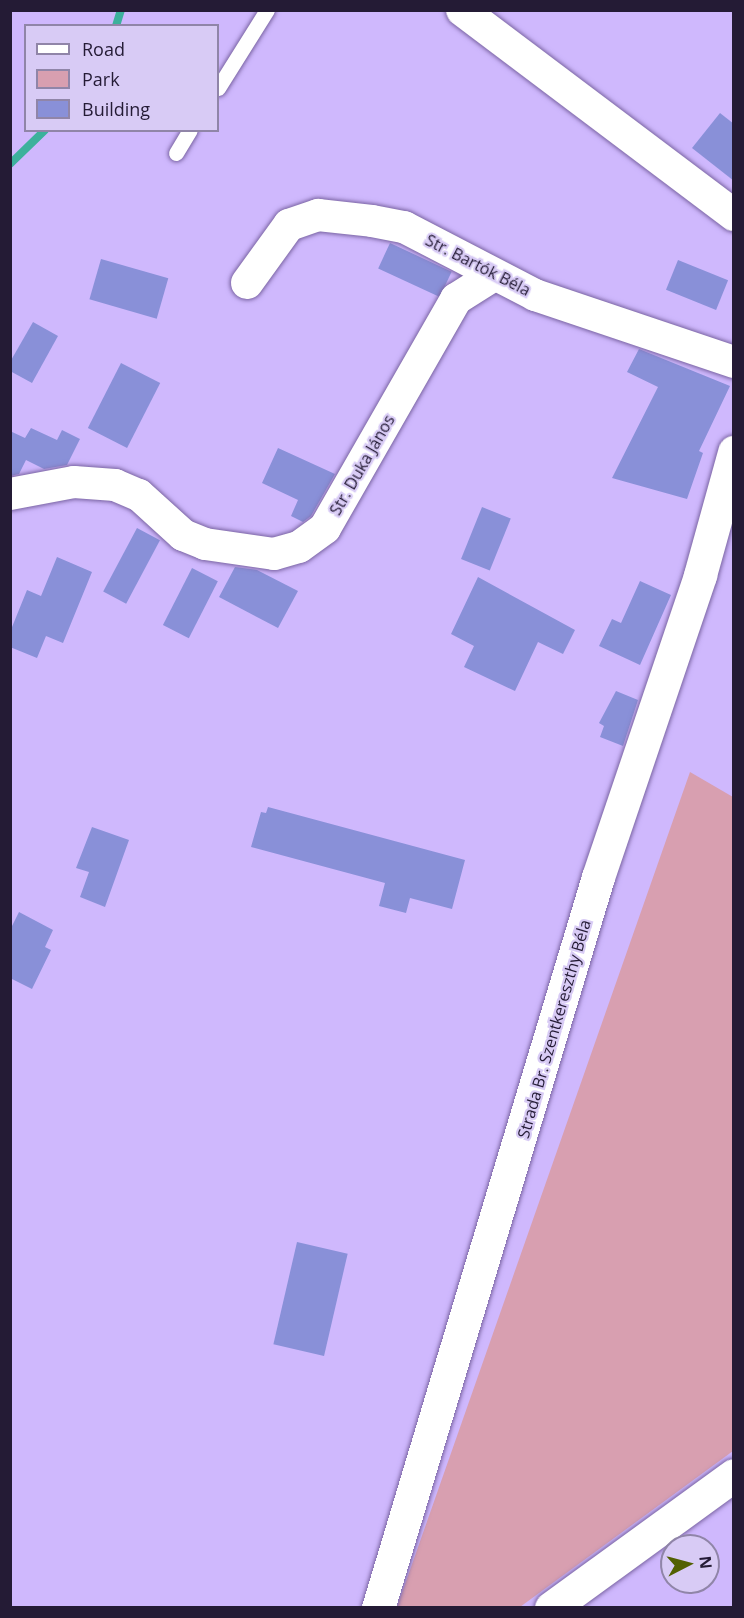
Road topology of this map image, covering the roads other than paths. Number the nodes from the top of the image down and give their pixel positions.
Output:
1 (267, 10) edge
2 (462, 10) edge
3 (219, 86) edge
4 (189, 132) edge
5 (176, 153) dead end
6 (734, 215) edge
7 (494, 275) junction
8 (246, 283) dead end
9 (734, 362) edge
10 (734, 452) edge
11 (10, 494) edge
12 (734, 1475) edge
13 (378, 1608) edge
14 (550, 1608) edge

1 - 3 lane
2 - 6 street
4 - 5 lane
7 - 8 street, Str. Bartók Béla
7 - 9 street, Str. Bartók Béla
7 - 11 street, Str. Duka János
10 - 13 street, Strada Br. Szentkereszthy Béla
12 - 14 street

